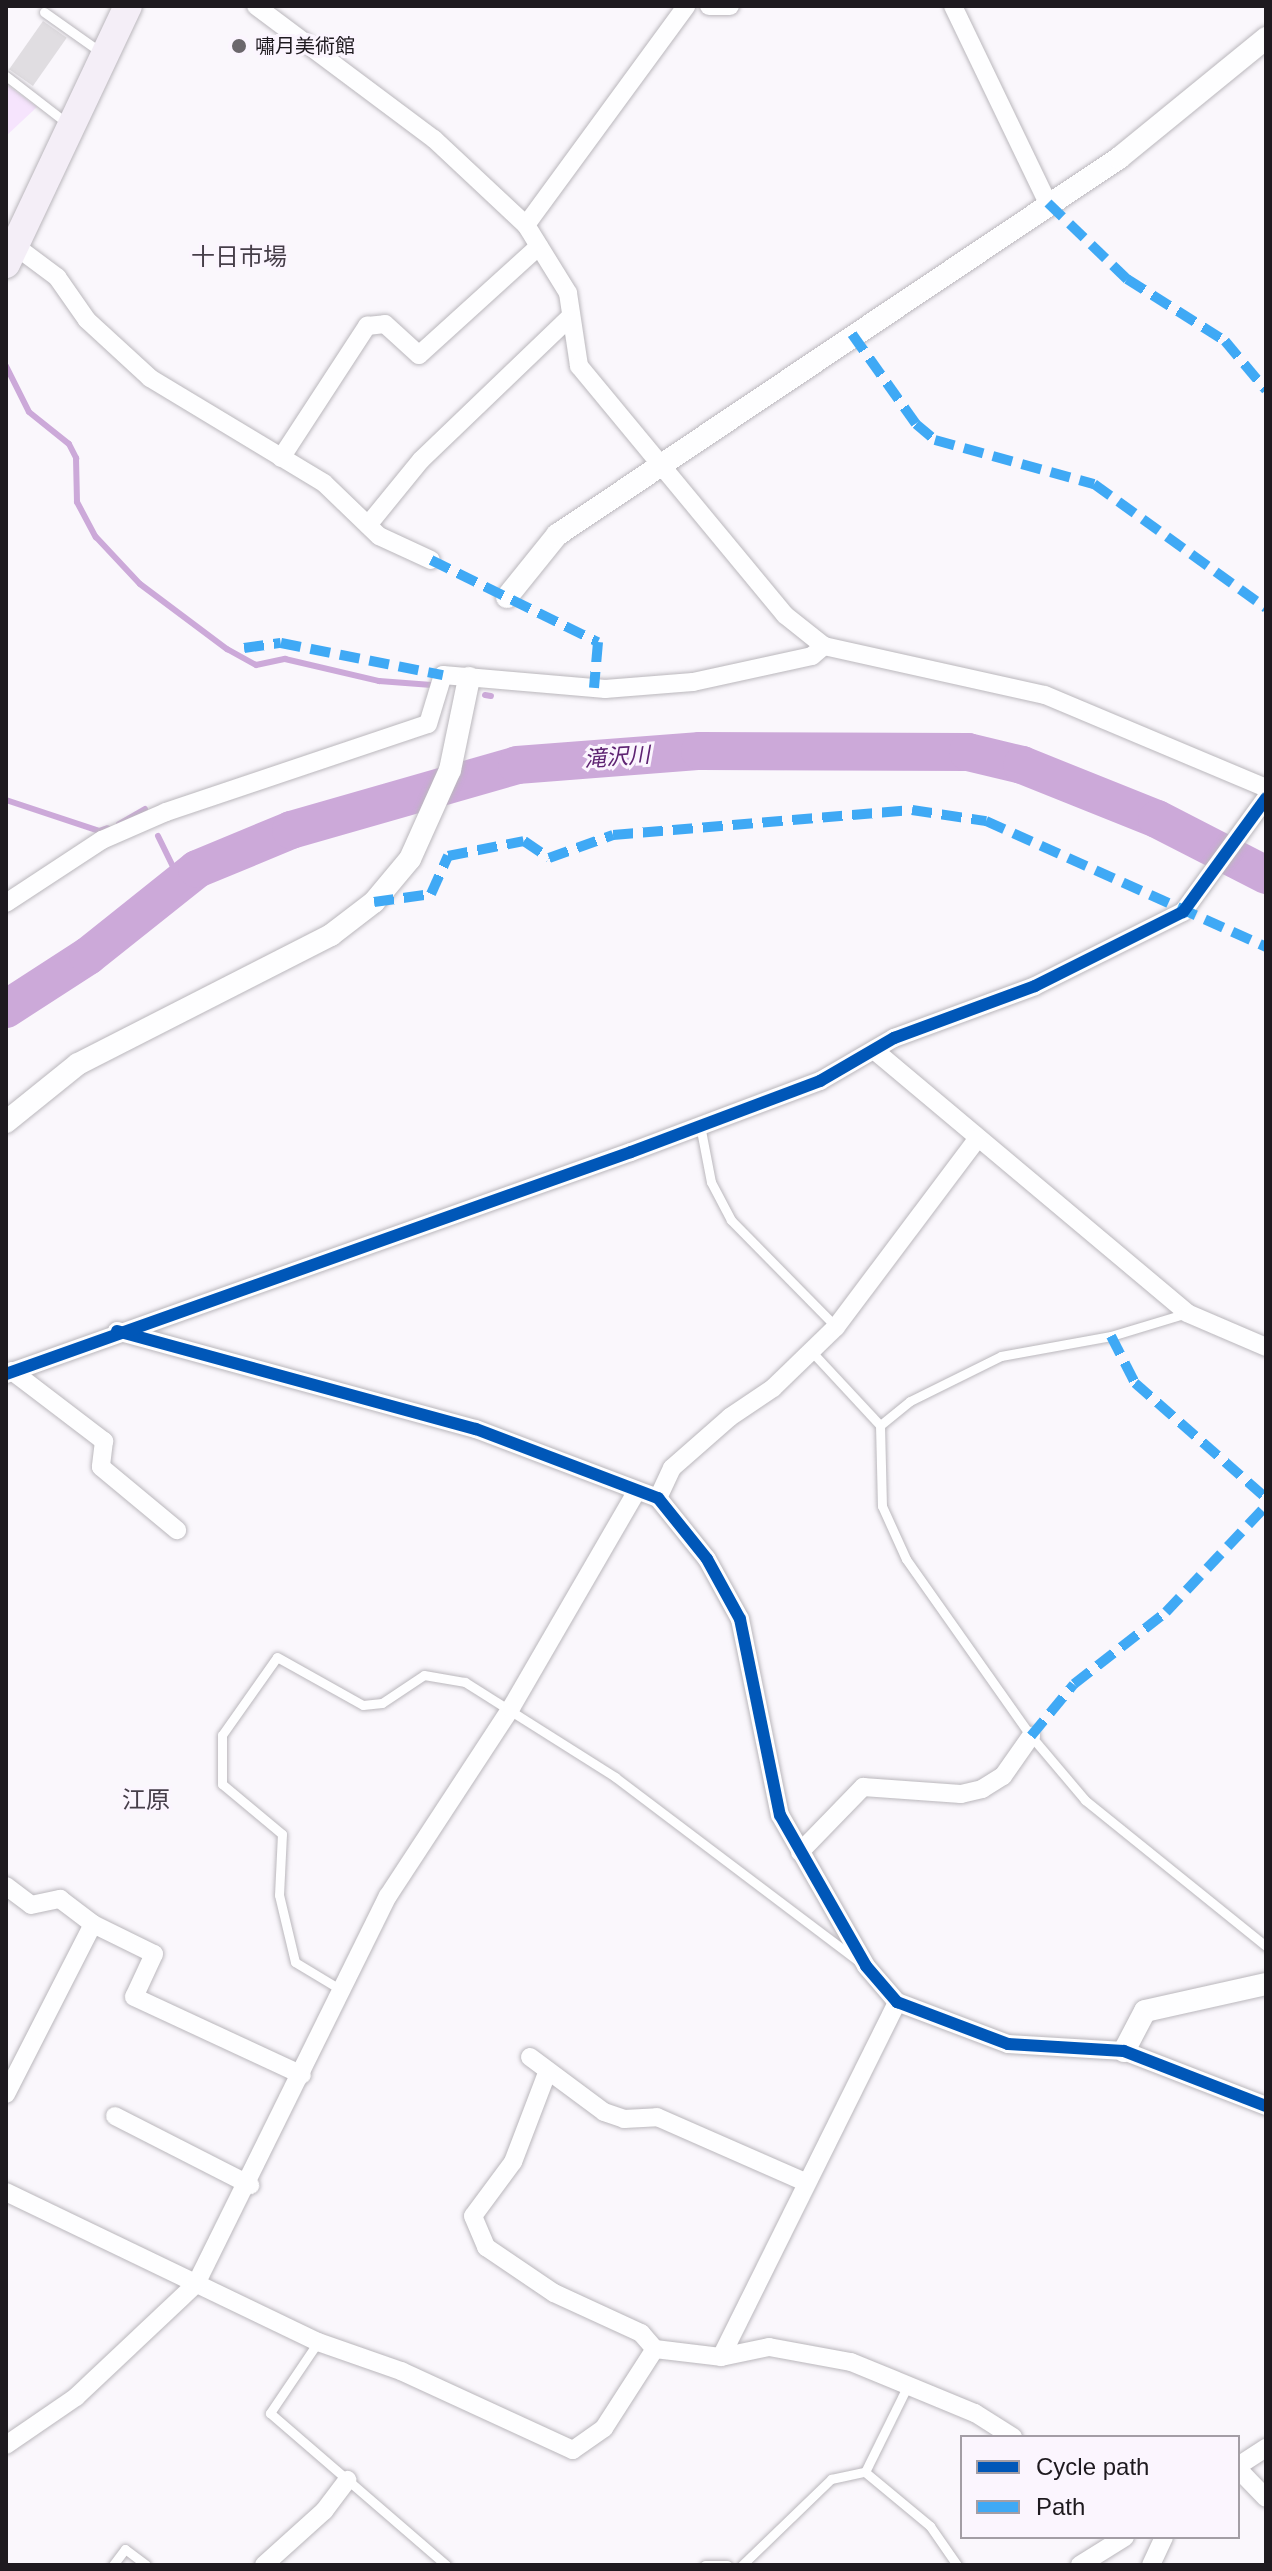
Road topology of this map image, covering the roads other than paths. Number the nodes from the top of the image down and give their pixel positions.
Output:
1 (128, 6) edge
2 (256, 6) edge
3 (686, 6) edge
4 (709, 6) edge
5 (730, 6) edge
6 (953, 6) edge
7 (44, 12) dead end
8 (1266, 38) edge
9 (105, 55) junction
10 (6, 76) edge
11 (71, 126) junction
12 (1048, 203) junction
13 (526, 225) junction
14 (539, 246) junction
15 (10, 255) edge
16 (569, 318) junction
17 (281, 458) junction
18 (658, 469) junction
19 (368, 525) junction
20 (431, 560) dead end
21 (507, 597) dead end
22 (824, 646) junction
23 (469, 678) junction
24 (1266, 788) edge
25 (1266, 798) edge
26 (6, 903) edge
27 (874, 1050) junction
28 (6, 1122) edge
29 (700, 1125) junction
30 (977, 1139) junction
31 (1187, 1313) junction
32 (836, 1327) junction
33 (117, 1331) junction
34 (1266, 1347) edge
35 (813, 1353) junction
36 (9, 1373) edge
37 (880, 1425) junction
38 (637, 1491) junction
39 (658, 1498) junction
40 (177, 1530) dead end
41 (511, 1708) junction
42 (1031, 1736) junction
43 (800, 1852) junction
44 (6, 1886) edge
45 (93, 1924) junction
46 (1266, 1946) edge
47 (866, 1966) junction
48 (1266, 1984) edge
49 (343, 1991) junction
50 (897, 2002) junction
51 (1124, 2051) junction
52 (530, 2057) dead end
53 (547, 2073) junction
54 (302, 2075) junction
55 (6, 2094) edge
56 (1266, 2106) edge
57 (115, 2116) dead end
58 (805, 2182) junction
59 (250, 2185) junction
60 (6, 2192) edge
61 (196, 2284) junction
62 (318, 2342) junction
63 (655, 2349) junction
64 (721, 2357) junction
65 (908, 2385) junction
66 (1009, 2435) edge
67 (6, 2445) edge
68 (1266, 2448) edge
69 (1240, 2467) edge
70 (1240, 2470) edge
71 (865, 2472) junction
72 (347, 2480) junction
73 (1266, 2498) edge
74 (1122, 2539) edge
75 (1163, 2539) edge
76 (113, 2565) edge
77 (146, 2565) edge
78 (264, 2565) edge
79 (446, 2565) edge
80 (705, 2565) edge
81 (727, 2565) edge
82 (742, 2565) edge
83 (957, 2565) edge
84 (1080, 2565) edge
85 (1151, 2565) edge

1 - 9 main road
2 - 13 street
3 - 13 street
4 - 5 street
6 - 12 street
7 - 9 lane
8 - 12 street
9 - 11 main road
10 - 11 lane
11 - 15 main road
12 - 18 street
13 - 14 street
14 - 16 street
14 - 17 street
15 - 17 street
16 - 18 street
16 - 19 street
17 - 19 street
18 - 21 street
18 - 22 street
19 - 20 street
22 - 23 street
22 - 24 street
23 - 26 street
23 - 28 street
25 - 27 street
27 - 29 street
27 - 30 street
29 - 32 lane
29 - 33 street
30 - 31 street
30 - 32 street
31 - 34 street
31 - 37 lane
32 - 35 street
33 - 36 street
33 - 38 street
35 - 37 lane
35 - 39 street
36 - 40 street
37 - 42 lane
38 - 39 street
38 - 41 street
39 - 43 street
41 - 47 lane
41 - 49 street
41 - 49 lane
42 - 43 street
42 - 46 lane
43 - 47 street
44 - 45 street
45 - 54 street
45 - 55 street
47 - 50 street
48 - 51 street
49 - 54 street
50 - 51 street
50 - 58 street
51 - 56 street
52 - 53 street
53 - 58 street
53 - 63 street
54 - 59 street
57 - 59 street
58 - 64 street
59 - 61 street
60 - 61 street
61 - 62 street
61 - 67 street
62 - 63 street
62 - 72 lane
63 - 64 street
64 - 65 street
65 - 66 street
65 - 71 lane
68 - 69 street
70 - 73 street
71 - 82 lane
71 - 83 lane
72 - 78 street
72 - 79 lane
74 - 84 street
75 - 85 street
76 - 77 lane
80 - 81 lane

